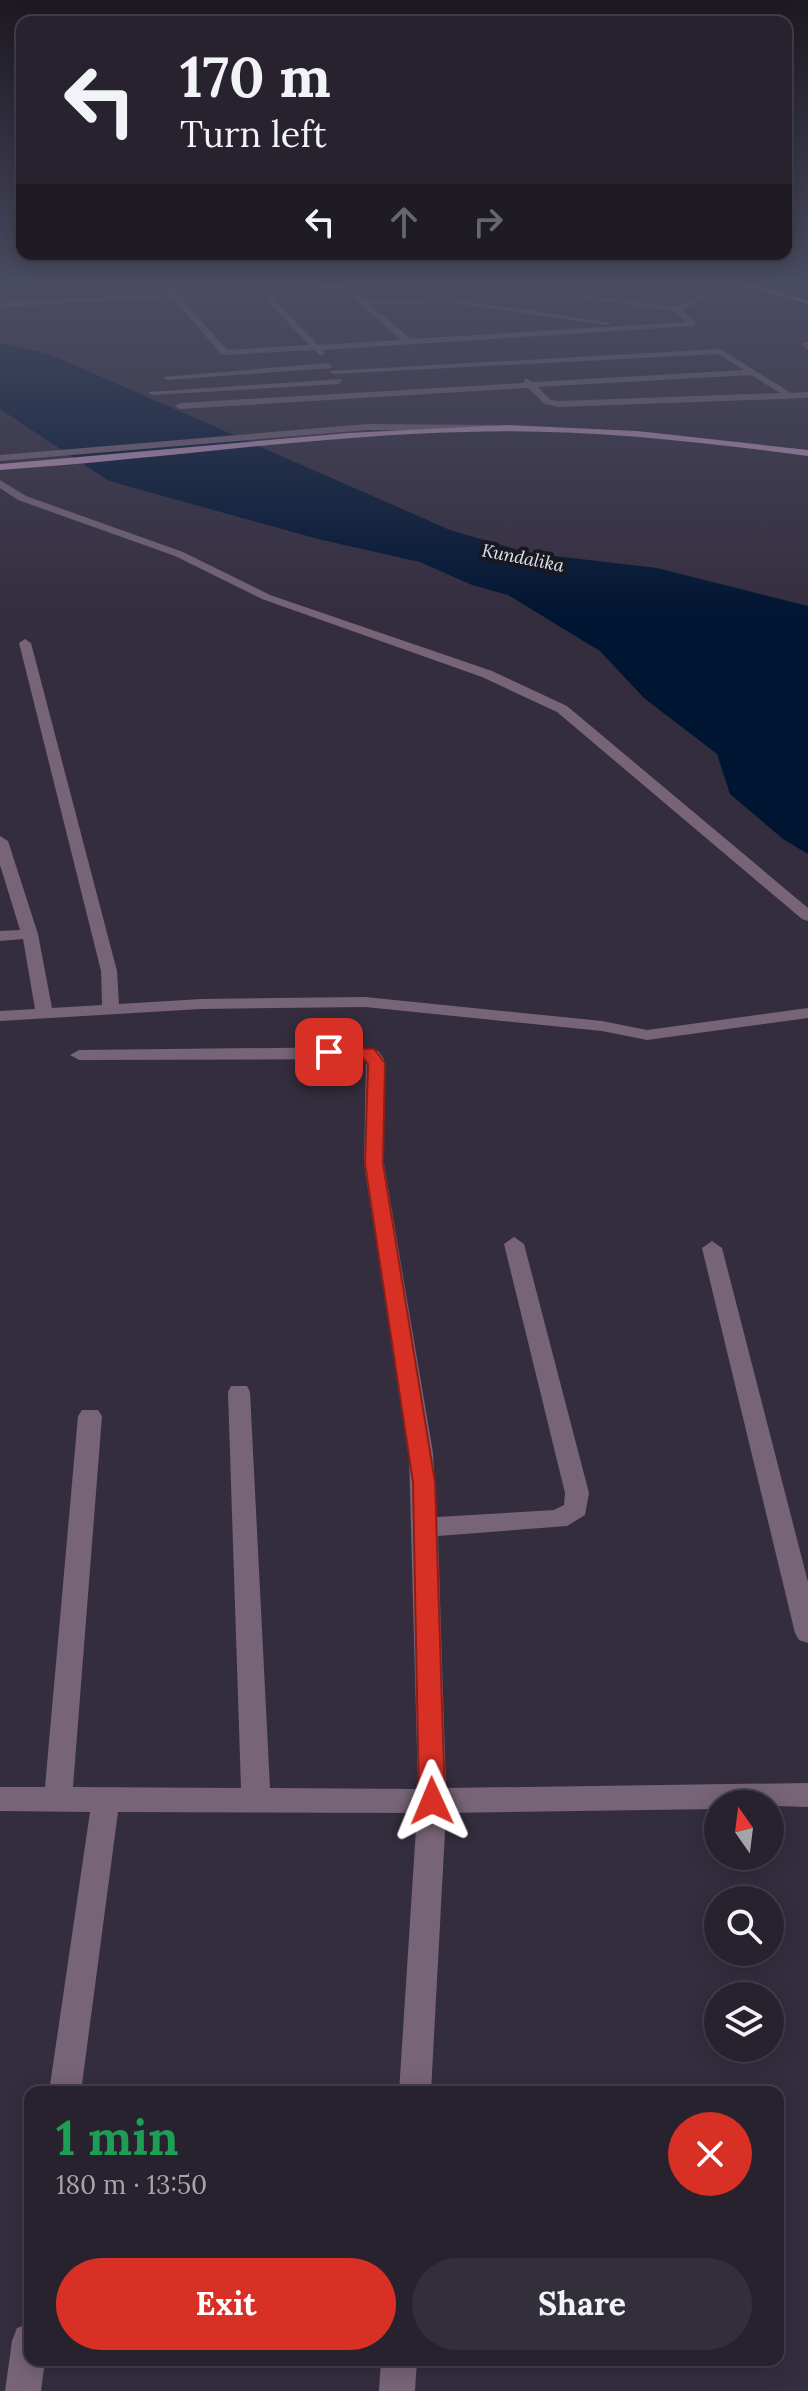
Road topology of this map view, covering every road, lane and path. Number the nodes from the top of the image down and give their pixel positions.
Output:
1 (348, 397) junction
2 (355, 397) edge
3 (542, 397) edge
4 (773, 397) edge
5 (180, 406) dead end
6 (355, 407) dead end
7 (361, 417) dead end
8 (367, 427) junction
9 (493, 428) junction
10 (808, 453) edge
11 (3, 464) edge
12 (0, 483) edge
13 (25, 643) dead end
14 (0, 841) edge
15 (4, 869) edge
16 (808, 916) edge
17 (30, 934) junction
18 (0, 936) edge
19 (111, 1008) junction
20 (44, 1012) junction
21 (808, 1013) edge
22 (0, 1016) edge
23 (79, 1055) dead end
24 (514, 1244) dead end
25 (712, 1248) dead end
26 (239, 1392) dead end
27 (90, 1416) dead end
28 (426, 1527) junction
29 (808, 1633) edge
30 (808, 1795) edge
31 (106, 1798) junction
32 (0, 1799) edge
33 (58, 1799) junction
34 (256, 1799) junction
35 (432, 1801) junction
36 (66, 2086) edge
37 (415, 2086) edge
38 (26, 2366) edge
39 (399, 2366) edge
40 (23, 2391) edge
41 (397, 2391) edge

1 - 2 street
1 - 5 street
1 - 6 street
3 - 4 street
7 - 8 street
8 - 9 street
8 - 11 street
9 - 10 main road
9 - 11 main road
12 - 16 street
13 - 19 street
14 - 15 street
15 - 17 street
17 - 18 street
17 - 20 street
19 - 20 street
19 - 21 street
20 - 22 street
23 - 28 street
24 - 28 street
25 - 29 street
26 - 34 street
27 - 33 street
28 - 35 street
30 - 35 street
31 - 33 street
31 - 34 street
31 - 36 street
32 - 33 street
34 - 35 street
35 - 37 street
38 - 40 street
39 - 41 street

